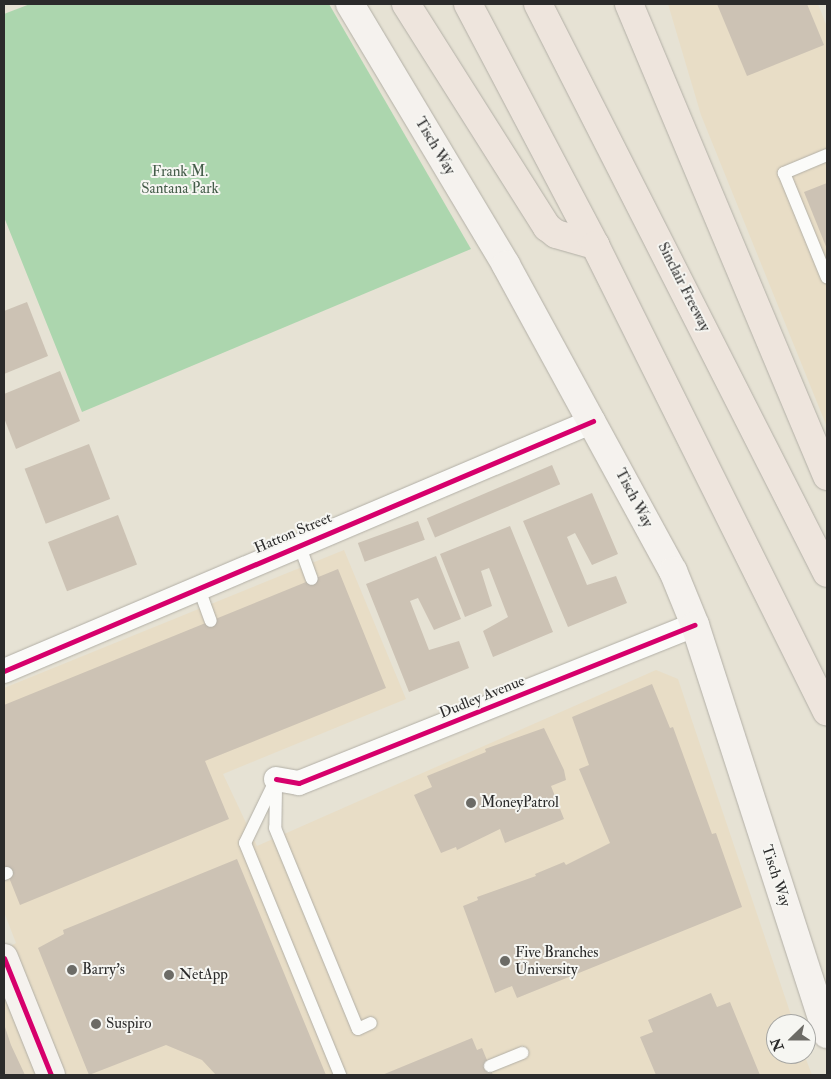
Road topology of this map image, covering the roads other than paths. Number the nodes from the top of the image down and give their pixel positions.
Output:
1 (350, 4) edge
2 (406, 4) edge
3 (468, 4) edge
4 (538, 4) edge
5 (630, 4) edge
6 (827, 155) edge
7 (595, 245) junction
8 (827, 278) edge
9 (593, 421) junction
10 (827, 476) edge
11 (299, 544) junction
12 (827, 573) edge
13 (312, 580) dead end
14 (198, 586) junction
15 (211, 621) dead end
16 (695, 626) junction
17 (4, 671) edge
18 (827, 712) edge
19 (276, 779) junction
20 (4, 958) edge
21 (371, 1023) dead end
22 (827, 1034) edge
23 (522, 1053) dead end
24 (490, 1066) dead end
25 (51, 1075) edge
26 (340, 1075) edge

1 - 9 main road, Tisch Way
2 - 7 highway
3 - 7 highway
4 - 12 highway, Sinclair Freeway
5 - 10 highway
6 - 8 lane
7 - 18 highway
9 - 11 street, Hatton Street
9 - 16 main road, Tisch Way
11 - 13 lane
11 - 14 street, Hatton Street
14 - 15 lane
14 - 17 street, Hatton Street
16 - 19 street, Dudley Avenue
16 - 22 main road, Tisch Way
19 - 21 lane
19 - 26 lane
20 - 25 main road
23 - 24 lane

